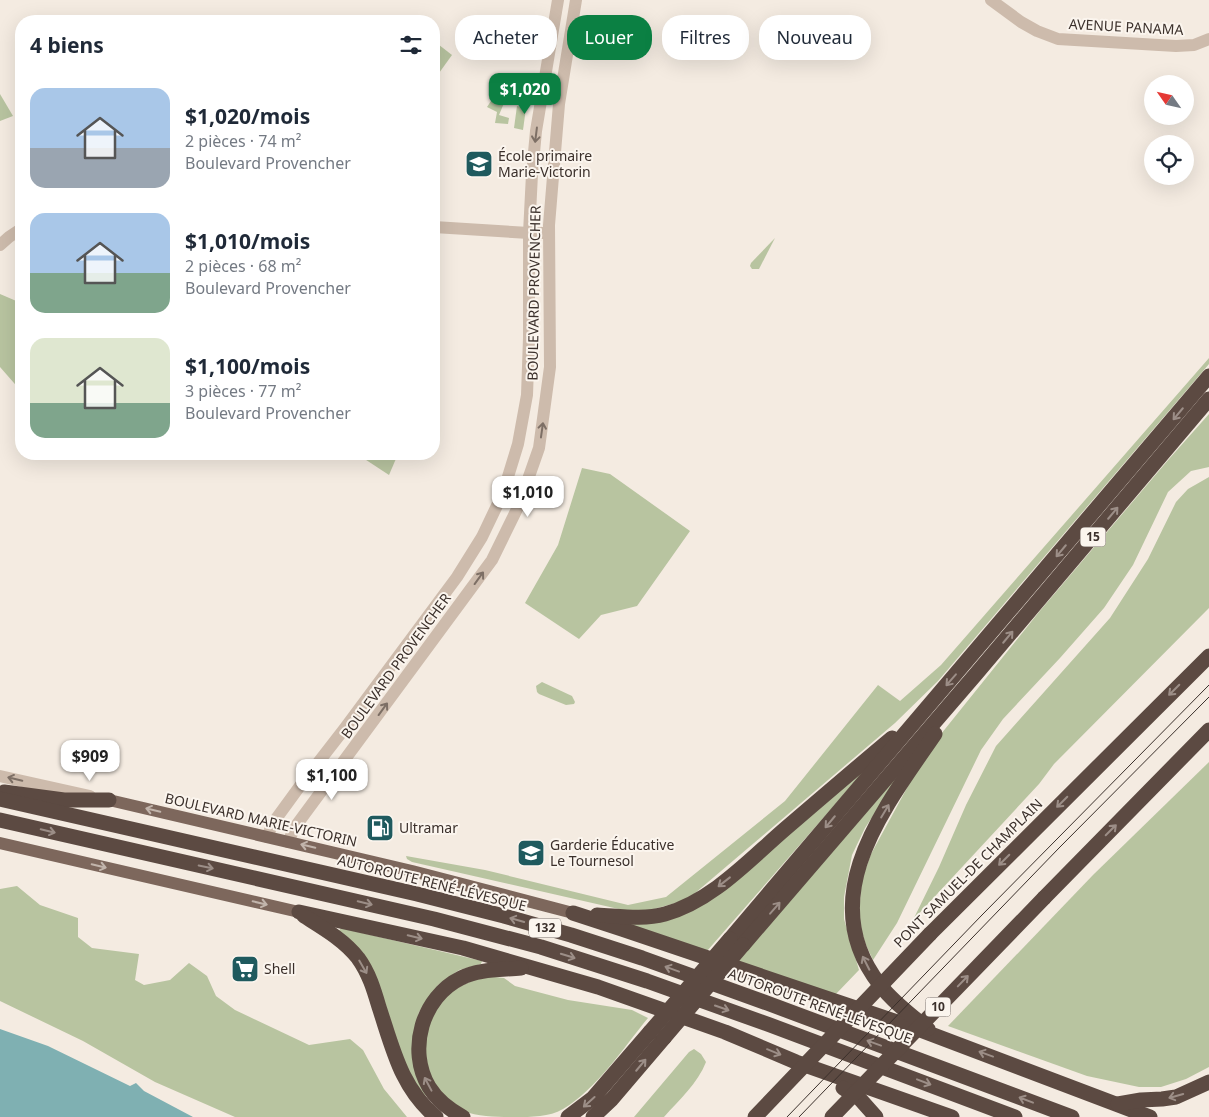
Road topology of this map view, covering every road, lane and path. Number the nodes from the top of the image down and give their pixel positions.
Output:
1 (558, 0) edge
2 (576, 0) edge
3 (991, 0) edge
4 (1209, 39) edge
5 (541, 101) junction
6 (559, 104) junction
7 (440, 227) edge
8 (15, 233) edge
9 (529, 233) junction
10 (548, 233) junction
11 (0, 245) edge
12 (1209, 376) edge
13 (1209, 399) edge
14 (1209, 656) edge
15 (976, 674) junction
16 (922, 713) junction
17 (1207, 732) edge
18 (0, 776) edge
19 (0, 792) edge
20 (0, 800) edge
21 (109, 800) junction
22 (0, 820) edge
23 (267, 837) junction
24 (288, 842) junction
25 (0, 843) edge
26 (299, 912) junction
27 (573, 913) junction
28 (737, 942) junction
29 (530, 967) junction
30 (657, 1035) junction
31 (934, 1035) junction
32 (796, 1062) junction
33 (1209, 1082) edge
34 (1118, 1104) junction
35 (436, 1117) edge
36 (463, 1117) edge
37 (568, 1117) edge
38 (594, 1117) edge
39 (755, 1117) edge
40 (832, 1117) edge
41 (876, 1117) edge
42 (952, 1117) edge
43 (1015, 1117) edge
44 (1072, 1117) edge
45 (1150, 1117) edge

1 - 5 street, BOULEVARD PROVENCHER
2 - 6 street, BOULEVARD PROVENCHER
3 - 4 street, AVENUE PANAMA
5 - 6 street
5 -> 9 street, BOULEVARD PROVENCHER
6 - 10 street, BOULEVARD PROVENCHER
7 - 9 street
8 - 11 street
9 - 10 street
9 - 23 street, BOULEVARD PROVENCHER
24 -> 10 street, BOULEVARD PROVENCHER
12 -> 16 highway
15 -> 13 highway, 15
14 -> 39 highway, PONT SAMUEL-DE CHAMPLAIN, bridge
28 -> 15 highway
31 -> 15 highway
16 -> 27 highway
16 -> 28 highway
40 -> 17 highway, 10, bridge
21 -> 18 street, BOULEVARD MARIE-VICTORIN
19 - 21 highway
44 -> 20 highway, AUTOROUTE RENÉ-LÉVESQUE / 132
23 -> 21 main road, BOULEVARD MARIE-VICTORIN
22 -> 43 highway, 132
23 - 24 main road, BOULEVARD MARIE-VICTORIN
27 -> 24 main road, BOULEVARD MARIE-VICTORIN
25 -> 26 main road
26 -> 29 highway
26 -> 35 highway
27 - 31 highway
28 - 30 highway, bridge
29 -> 32 highway
36 -> 29 highway
30 -> 37 highway
38 -> 30 highway
34 -> 31 highway
32 - 41 highway
32 - 42 highway
33 -> 34 highway
34 - 45 highway

